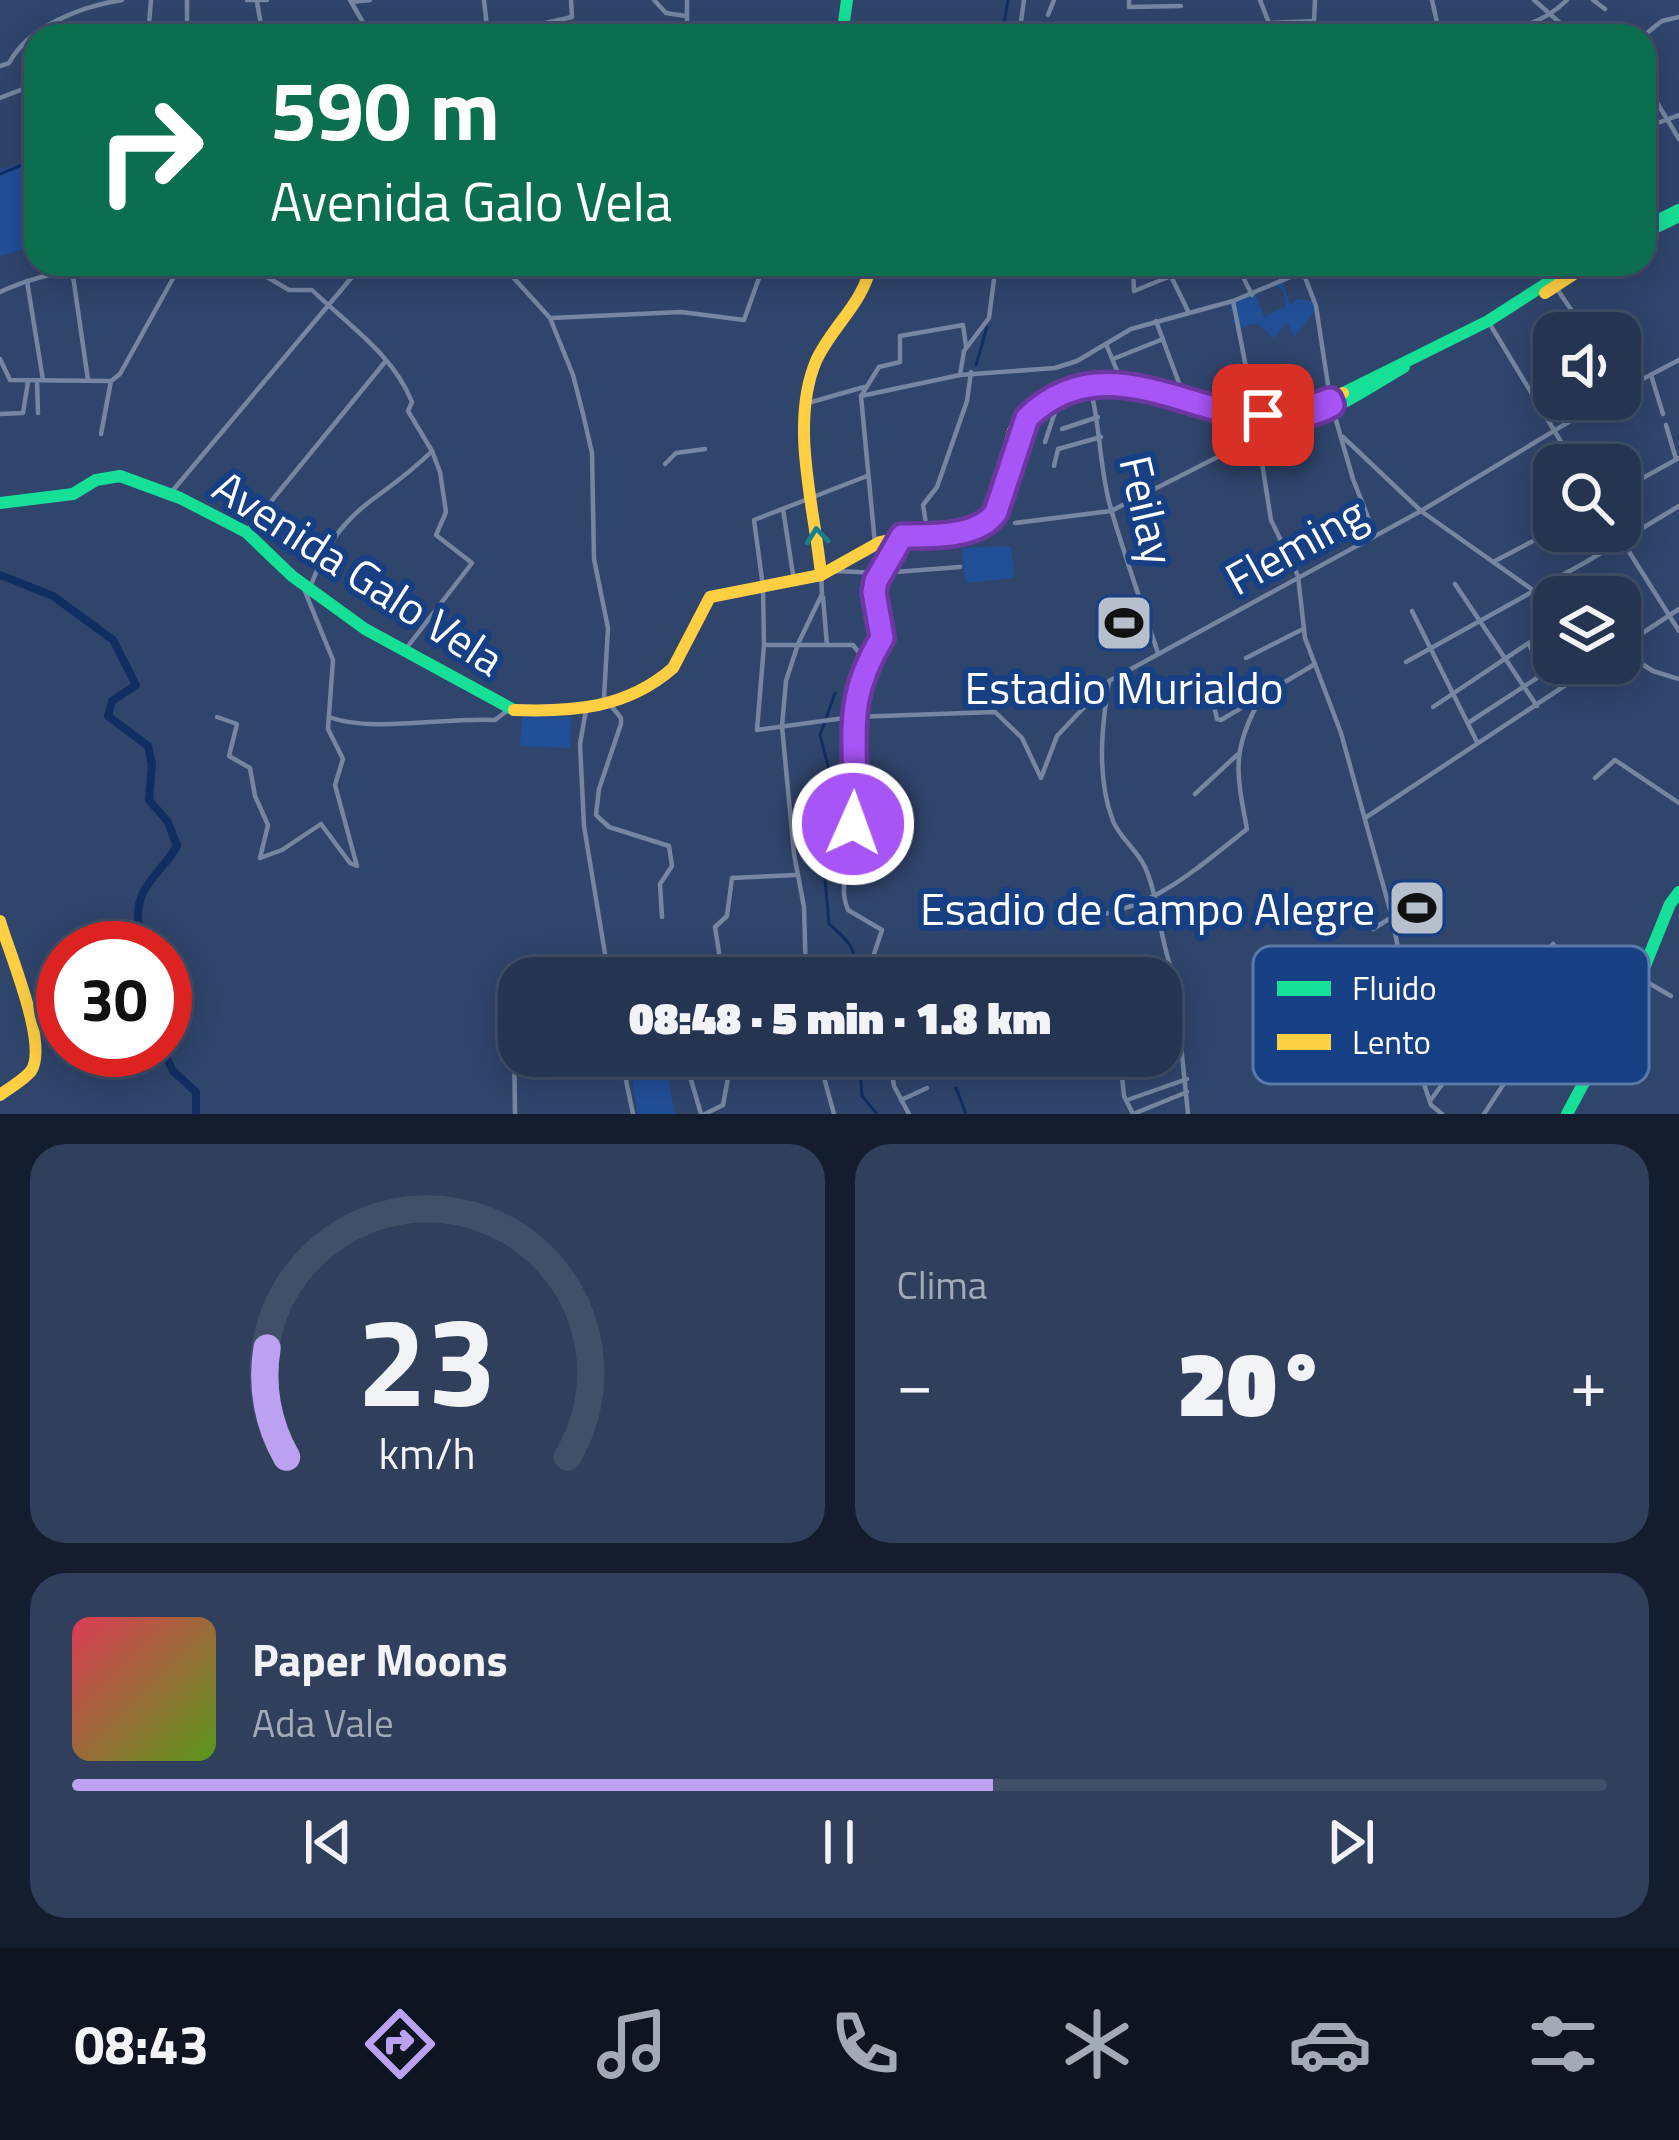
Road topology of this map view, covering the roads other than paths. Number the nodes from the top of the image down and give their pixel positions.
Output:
1 (122, 0) edge
2 (248, 0) edge
3 (267, 0) edge
4 (370, 0) edge
5 (571, 0) edge
6 (654, 0) edge
7 (687, 0) edge
8 (1054, 0) edge
9 (1129, 0) edge
10 (1260, 0) edge
11 (1316, 0) edge
12 (1534, 0) edge
13 (1567, 0) edge
14 (1593, 0) edge
15 (351, 1) edge
16 (256, 2) edge
17 (1181, 7) dead end
18 (1605, 9) dead end
19 (1553, 14) junction
20 (1048, 15) dead end
21 (686, 16) junction
22 (1268, 23) joint
23 (56, 24) edge
24 (539, 24) edge
25 (686, 24) edge
26 (1532, 24) edge
27 (1563, 24) edge
28 (24, 44) edge
29 (0, 66) edge
30 (1656, 100) edge
31 (1679, 115) edge
32 (1667, 117) junction
33 (1656, 122) edge
34 (1679, 139) edge
35 (46, 276) edge
36 (73, 276) edge
37 (175, 276) edge
38 (265, 276) edge
39 (353, 276) edge
40 (512, 276) edge
41 (760, 276) edge
42 (868, 276) edge
43 (994, 276) edge
44 (1132, 276) edge
45 (1171, 276) joint
46 (1242, 276) edge
47 (1299, 276) edge
48 (1305, 276) edge
49 (1563, 276) edge
50 (1567, 276) edge
51 (27, 281) junction
52 (1553, 284) junction
53 (0, 292) edge
54 (1252, 295) junction
55 (1233, 301) junction
56 (328, 306) junction
57 (1188, 311) junction
58 (1572, 312) edge
59 (550, 318) junction
60 (1156, 321) junction
61 (1489, 323) junction
62 (1163, 339) junction
63 (1106, 344) junction
64 (964, 352) junction
65 (0, 358) edge
66 (1113, 359) junction
67 (1679, 360) edge
68 (385, 362) junction
69 (1, 368) edge
70 (971, 372) junction
71 (960, 375) junction
72 (1651, 375) junction
73 (1120, 378) junction
74 (28, 380) junction
75 (40, 380) junction
76 (88, 380) junction
77 (1641, 380) edge
78 (111, 381) junction
79 (1088, 382) junction
80 (864, 387) junction
81 (1183, 394) junction
82 (26, 395) junction
83 (38, 396) junction
84 (861, 396) junction
85 (1060, 397) junction
86 (1331, 402) junction
87 (808, 403) junction
88 (24, 404) junction
89 (38, 404) junction
90 (38, 413) dead end
91 (0, 414) edge
92 (1663, 414) dead end
93 (1255, 416) junction
94 (1098, 417) junction
95 (1570, 420) edge
96 (1274, 421) junction
97 (1666, 425) dead end
98 (1062, 429) dead end
99 (1553, 430) junction
100 (101, 434) dead end
101 (1340, 434) junction
102 (1258, 436) junction
103 (1101, 437) junction
104 (1045, 442) dead end
105 (1562, 444) edge
106 (705, 449) dead end
107 (432, 451) junction
108 (1677, 458) edge
109 (665, 464) dead end
110 (1054, 466) dead end
111 (867, 476) junction
112 (1641, 479) edge
113 (169, 495) junction
114 (812, 496) junction
115 (0, 503) edge
116 (1679, 506) edge
117 (783, 509) junction
118 (1111, 511) junction
119 (1421, 511) junction
120 (1015, 523) dead end
121 (1641, 529) edge
122 (927, 530) junction
123 (246, 532) junction
124 (905, 535) junction
125 (1376, 536) junction
126 (1533, 541) edge
127 (875, 544) junction
128 (1602, 552) edge
129 (1629, 552) edge
130 (1494, 561) junction
131 (960, 567) dead end
132 (827, 573) junction
133 (882, 573) junction
134 (1298, 576) junction
135 (1558, 576) edge
136 (794, 581) junction
137 (1455, 584) dead end
138 (307, 586) junction
139 (763, 587) junction
140 (1533, 590) joint
141 (822, 593) junction
142 (1679, 609) edge
143 (1412, 611) dead end
144 (1671, 614) junction
145 (1480, 621) junction
146 (1303, 628) junction
147 (1679, 631) edge
148 (1641, 635) edge
149 (1533, 641) edge
150 (798, 644) junction
151 (827, 644) junction
152 (1528, 644) junction
153 (764, 645) junction
154 (1430, 648) junction
155 (404, 650) junction
156 (1158, 653) junction
157 (1246, 658) dead end
158 (1506, 659) junction
159 (1406, 662) dead end
160 (1641, 663) edge
161 (1315, 664) junction
162 (864, 670) junction
163 (1679, 680) edge
164 (1109, 681) junction
165 (1569, 684) edge
166 (1525, 687) junction
167 (1453, 694) junction
168 (608, 695) junction
169 (1262, 696) junction
170 (1212, 697) dead end
171 (1537, 706) junction
172 (1433, 707) dead end
173 (508, 710) junction
174 (586, 710) junction
175 (329, 716) junction
176 (217, 717) dead end
177 (853, 717) junction
178 (1468, 723) junction
179 (782, 726) junction
180 (1478, 742) junction
181 (1237, 755) junction
182 (1595, 778) dead end
183 (1195, 794) dead end
184 (1679, 803) edge
185 (1365, 818) junction
186 (796, 874) junction
187 (1679, 892) edge
188 (1153, 899) junction
189 (662, 917) dead end
190 (1392, 917) junction
191 (1072, 919) dead end
192 (0, 923) edge
193 (1373, 929) dead end
194 (1398, 946) edge
195 (1649, 956) edge
196 (606, 957) edge
197 (720, 957) edge
198 (806, 957) edge
199 (873, 957) edge
200 (1166, 957) edge
201 (1649, 983) edge
202 (1671, 996) dead end
203 (1182, 1032) edge
204 (515, 1077) edge
205 (625, 1077) edge
206 (691, 1077) edge
207 (728, 1077) edge
208 (824, 1077) edge
209 (895, 1077) edge
210 (1123, 1077) edge
211 (1186, 1078) junction
212 (1426, 1084) edge
213 (1442, 1084) edge
214 (1504, 1084) edge
215 (1583, 1084) edge
216 (927, 1088) dead end
217 (1187, 1092) junction
218 (0, 1095) edge
219 (901, 1100) junction
220 (1128, 1100) junction
221 (1430, 1101) junction
222 (515, 1114) edge
223 (633, 1114) edge
224 (703, 1114) edge
225 (834, 1114) edge
226 (909, 1114) edge
227 (1188, 1114) edge
228 (1442, 1114) edge
229 (1484, 1114) edge
230 (1567, 1114) edge

1 - 23 street
2 - 16 street
3 - 16 street
4 - 15 street
5 - 24 street
6 - 21 street
7 - 21 street
8 - 20 street
9 - 17 street
10 - 22 street
11 - 22 street
12 - 19 street
13 - 19 street
14 - 18 street
19 - 26 street
19 - 27 street
21 - 25 street
28 - 29 street
30 - 32 street
31 - 32 street
32 - 33 street
32 - 34 street
35 - 51 street
36 - 76 street
37 - 78 street
38 - 56 street
39 - 56 street
40 - 59 street
41 - 59 street
42 - 87 main road
43 - 64 street
44 - 45 street
45 - 57 street
46 - 54 street
47 - 54 street
48 - 86 street
49 - 52 main road, Avenida Galo Vela
50 - 52 main road, Avenida Galo Vela
51 - 53 street
51 - 75 street
52 - 58 street
52 - 61 main road, Avenida Galo Vela
54 - 55 street
55 - 57 street
55 - 93 street
56 - 68 street
56 - 113 street
57 - 60 street
59 - 168 street
60 - 62 street
60 - 63 street
61 - 86 main road, Avenida Galo Vela
61 - 99 street
62 - 66 street
62 - 81 street
63 - 66 street
63 - 70 street
64 - 71 street
64 - 80 street
65 - 69 street
66 - 73 street
67 - 72 street
68 - 107 street
68 - 123 street
69 - 74 street
70 - 71 street
70 - 122 street
71 - 84 street
72 - 77 street
72 - 92 street
73 - 79 main road, Avenida Galo Vela
73 - 81 main road, Avenida Galo Vela
74 - 75 street
74 - 82 street
75 - 76 street
75 - 83 street
76 - 78 street
78 - 100 street
79 - 81 main road, Avenida Galo Vela
79 - 85 main road, Avenida Galo Vela
79 - 94 street, Feilay
79 - 122 main road, Avenida Galo Vela
80 - 84 street
80 - 87 street
81 - 93 main road, Avenida Galo Vela
82 - 83 street
82 - 88 street
83 - 89 street
84 - 111 street
85 - 104 street
85 - 124 main road, Avenida Galo Vela
86 - 93 main road, Avenida Galo Vela
86 - 96 main road, Avenida Galo Vela
86 - 101 street
87 - 114 main road
88 - 89 street
88 - 91 street
89 - 90 street
93 - 96 main road, Avenida Galo Vela
93 - 102 street
94 - 98 street
94 - 103 street, Feilay
95 - 99 street, Fleming
96 - 102 street
97 - 108 street
99 - 105 street
99 - 119 street, Fleming
101 - 119 street
101 - 125 street
102 - 118 street
102 - 134 street
103 - 110 street
103 - 118 street, Feilay
106 - 109 street
107 - 138 street
107 - 155 street
108 - 112 street
111 - 114 street
111 - 127 street
113 - 115 main road, Avenida Galo Vela
113 - 123 main road, Avenida Galo Vela
114 - 117 street
132 -> 114 main road
116 - 121 street
117 - 136 street
117 - 139 street
118 - 120 street
118 - 156 street, Feilay
119 - 125 street, Fleming
119 - 130 street
122 - 124 main road, Avenida Galo Vela
123 - 138 main road, Avenida Galo Vela
124 - 127 main road, Avenida Galo Vela
124 - 133 street
125 - 134 street, Fleming
126 - 130 street
127 - 132 main road, Avenida Galo Vela
128 - 135 street
129 - 144 street
130 - 140 street
131 - 133 street
132 - 133 street
132 - 136 main road, Avenida Galo Vela
132 - 141 street
133 - 162 street
134 - 146 street
134 - 156 street, Fleming
136 - 139 main road, Avenida Galo Vela
137 - 145 street
138 - 155 main road, Avenida Galo Vela
138 - 175 street
139 - 153 street
139 - 168 main road, Avenida Galo Vela
140 - 145 street
141 - 150 street
141 - 151 street
142 - 144 street
143 - 154 street
144 - 147 street
144 - 148 street
145 - 154 street
145 - 158 street
146 - 157 street
146 - 161 street
149 - 152 street
150 - 151 street
150 - 153 street
150 - 179 street
151 - 162 street
152 - 158 street
152 - 166 street
153 - 179 street
154 - 159 street
154 - 167 street
155 - 173 main road, Avenida Galo Vela
156 - 164 street, Fleming
158 - 166 street
158 - 167 street
160 - 163 street
161 - 169 street
161 - 185 street
162 - 177 street
164 - 177 street, Fleming
164 - 188 street
165 - 171 street
166 - 171 street
166 - 178 street
167 - 172 street
167 - 178 street
168 - 174 main road, Avenida Galo Vela
168 - 189 street
169 - 170 street
169 - 181 street
171 - 180 street
173 - 174 main road, Avenida Galo Vela
173 - 175 street
174 - 196 street
175 - 176 street
177 - 179 street
177 - 199 street
178 - 180 street
179 - 186 street
180 - 185 street
181 - 183 street
181 - 188 street
182 - 184 street
185 - 190 street
186 - 197 street
186 - 198 street
187 - 195 main road
188 - 191 street
188 - 200 street
190 - 193 street
190 - 194 street
192 - 218 main road
201 - 202 street
203 - 211 street
204 - 222 street
205 - 223 street
206 - 224 street
207 - 224 street
208 - 225 street
209 - 219 street
210 - 220 street
211 - 217 street
211 - 220 street
212 - 221 street
213 - 221 street
214 - 229 street
215 - 230 main road
216 - 219 street
217 - 220 street
217 - 227 street
219 - 226 street
221 - 228 street

